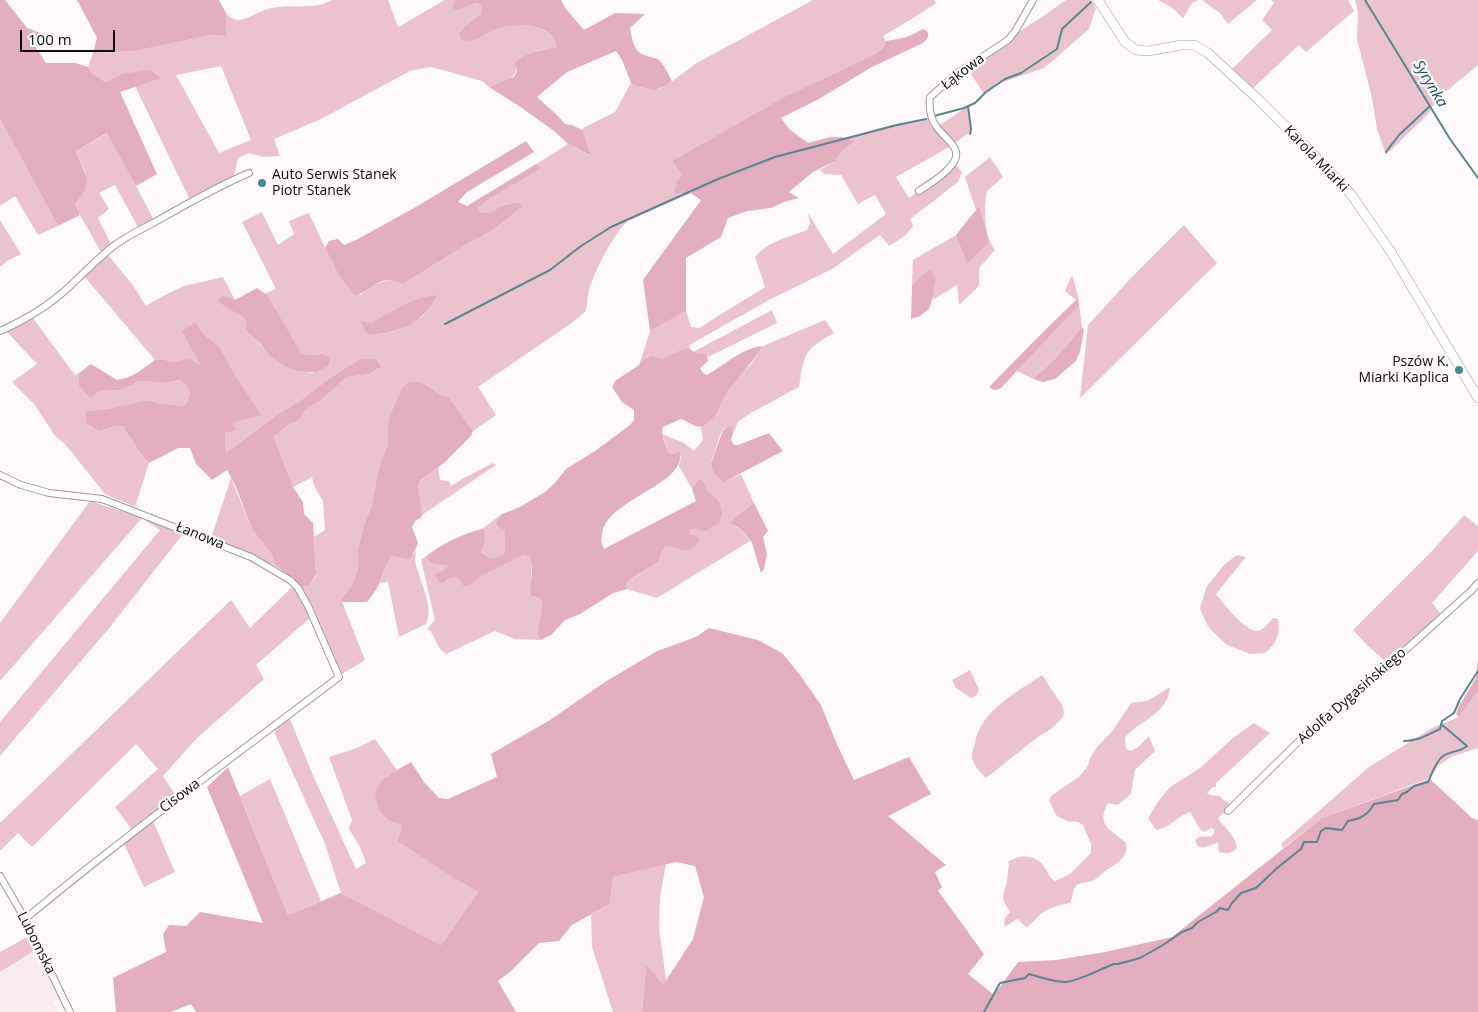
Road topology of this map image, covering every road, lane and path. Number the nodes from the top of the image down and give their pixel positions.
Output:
1 (1032, 0) edge
2 (1098, 0) edge
3 (249, 173) dead end
4 (919, 191) dead end
5 (0, 331) edge
6 (1478, 398) edge
7 (0, 475) edge
8 (1478, 583) edge
9 (339, 678) joint
10 (1228, 811) dead end
11 (0, 876) edge
12 (25, 920) junction
13 (70, 1012) edge

1 - 4 street, Łąkowa
2 - 6 street, Karola Miarki
3 - 5 street
7 - 9 street, Łanowa
8 - 10 street, Adolfa Dygasińskiego
9 - 12 street, Cisowa
11 - 12 street, Lubomska
12 - 13 street, Lubomska

